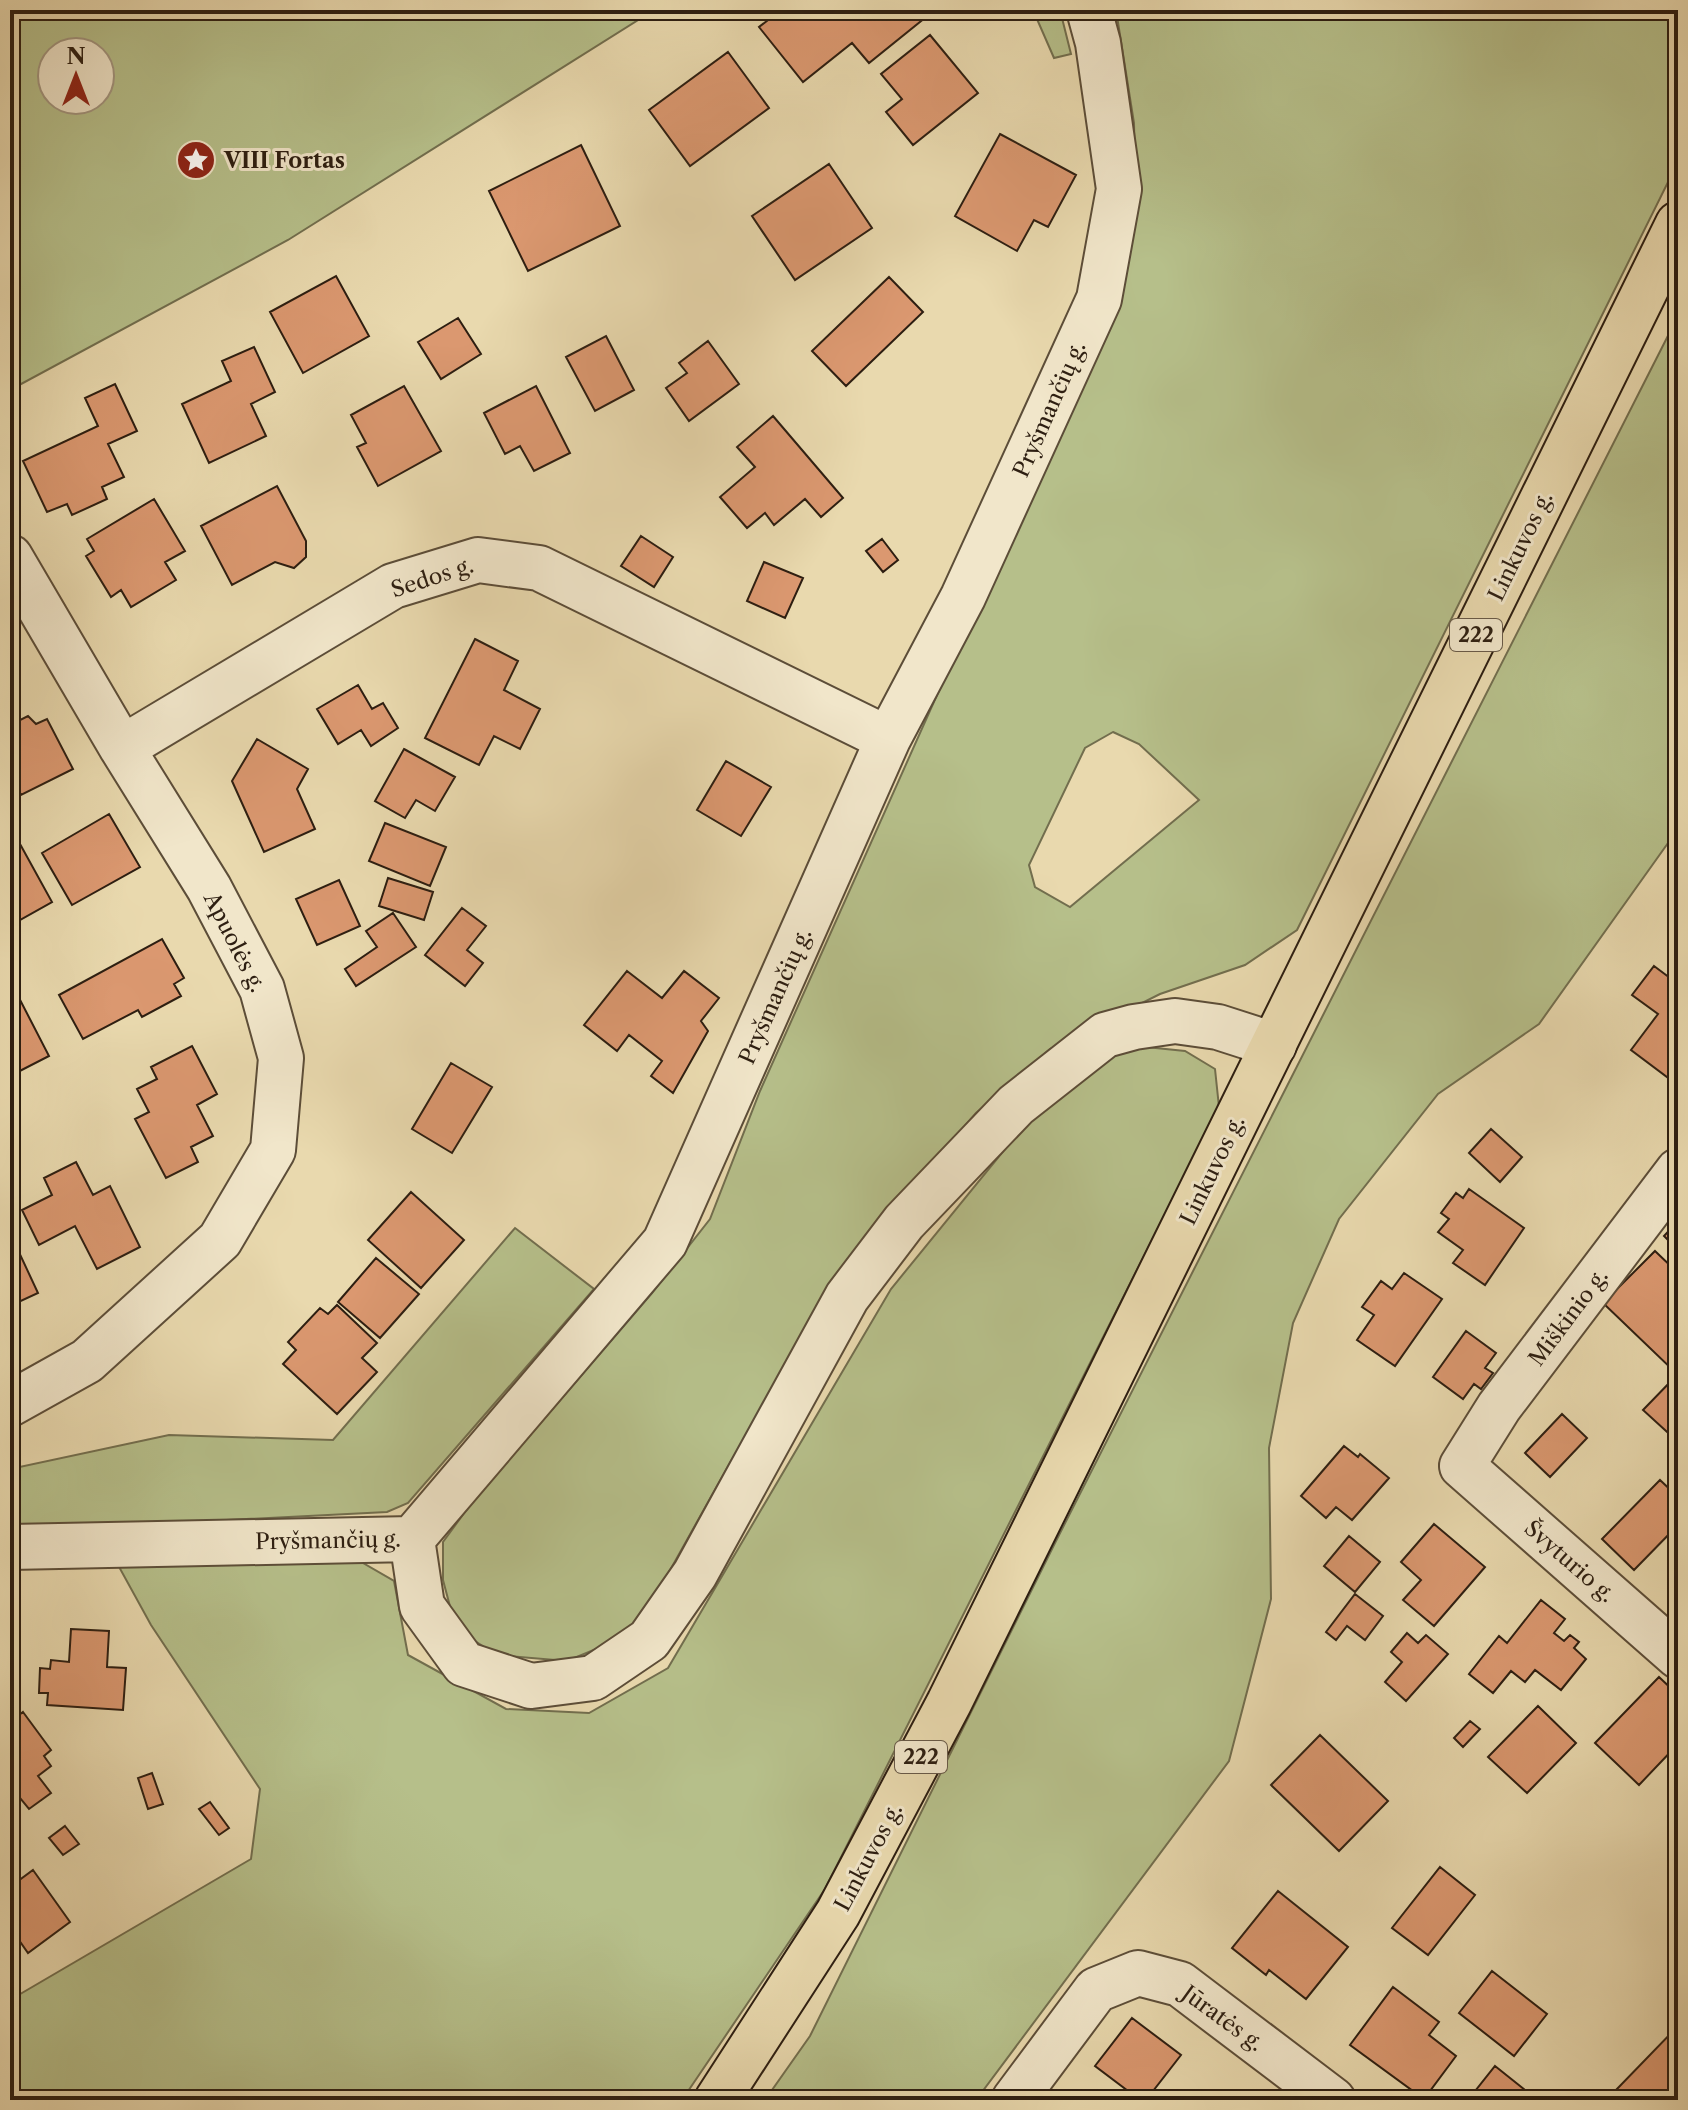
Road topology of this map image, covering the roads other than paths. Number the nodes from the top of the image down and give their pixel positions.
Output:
1 (1089, 10) edge
2 (1678, 224) edge
3 (10, 557) edge
4 (888, 739) junction
5 (122, 748) junction
6 (1274, 1045) junction
7 (1678, 1171) edge
8 (10, 1404) edge
9 (1462, 1466) joint
10 (412, 1539) junction
11 (10, 1547) edge
12 (1678, 1656) edge
13 (717, 2100) edge
14 (1014, 2100) edge
15 (1333, 2100) edge

1 - 4 street, Pryšmančių g.
2 - 6 main road, Linkuvos g. / 222
3 - 5 street, Apuolės g.
4 - 5 street, Sedos g.
4 - 10 street, Pryšmančių g.
5 - 8 street, Apuolės g.
6 - 10 street
6 - 13 main road, Linkuvos g. / 222
7 - 9 street, Miškinio g.
9 - 12 street, Švyturio g.
10 - 11 street, Pryšmančių g.
14 - 15 street, Jūratės g.

